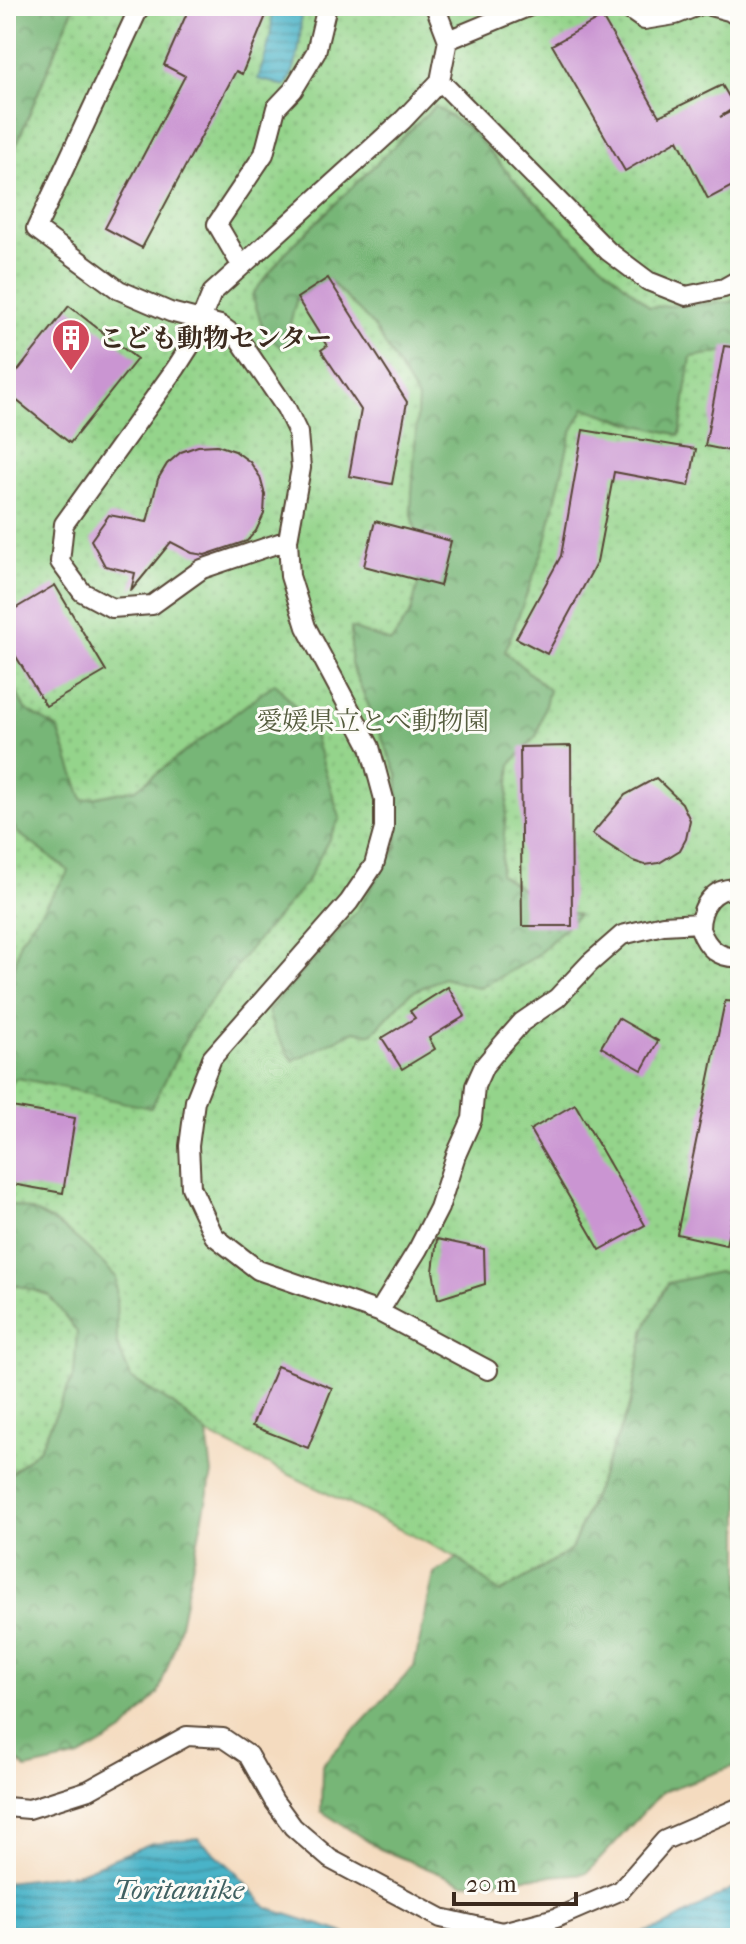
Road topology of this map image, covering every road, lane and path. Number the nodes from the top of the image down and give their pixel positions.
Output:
1 (140, 6) edge
2 (327, 6) edge
3 (435, 6) edge
4 (530, 6) edge
5 (624, 6) edge
6 (698, 6) edge
7 (710, 6) edge
8 (740, 18) edge
9 (448, 40) junction
10 (440, 81) junction
11 (241, 265) junction
12 (740, 279) edge
13 (201, 319) junction
14 (288, 540) junction
15 (740, 889) edge
16 (700, 923) junction
17 (740, 957) edge
18 (379, 1312) junction
19 (488, 1370) dead end
20 (6, 1807) edge
21 (740, 1807) edge

1 - 13 lane
2 - 11 lane
3 - 9 lane
4 - 9 lane
5 - 6 lane
7 - 8 lane
9 - 10 lane
10 - 11 lane
10 - 12 lane
11 - 13 lane
13 - 14 lane
13 - 14 lane
14 - 18 lane
15 - 16 lane
16 - 17 lane
16 - 18 lane
18 - 19 lane
20 - 21 lane

